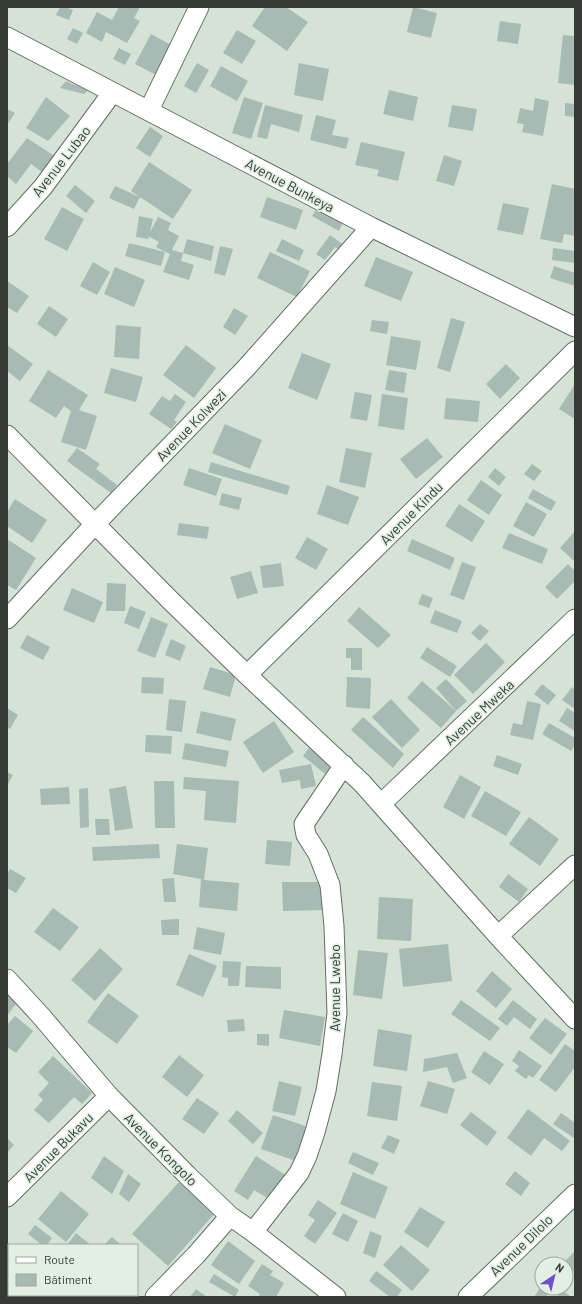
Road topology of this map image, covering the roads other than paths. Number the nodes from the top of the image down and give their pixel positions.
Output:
1 (199, 7) edge
2 (7, 37) edge
3 (112, 93) junction
4 (149, 110) junction
5 (7, 227) edge
6 (371, 227) junction
7 (575, 327) edge
8 (575, 351) edge
9 (7, 435) edge
10 (95, 524) junction
11 (7, 619) edge
12 (575, 619) edge
13 (247, 675) junction
14 (344, 765) junction
15 (382, 803) junction
16 (575, 865) edge
17 (498, 936) junction
18 (7, 979) edge
19 (575, 1019) edge
20 (109, 1096) junction
21 (575, 1194) edge
22 (7, 1197) edge
23 (230, 1216) junction
24 (253, 1232) junction
25 (155, 1297) edge
26 (336, 1297) edge
27 (468, 1297) edge

1 - 4 street
2 - 3 street, Avenue Bunkeya
3 - 4 street, Avenue Bunkeya
3 - 5 street, Avenue Lubao
4 - 6 street, Avenue Bunkeya
6 - 7 street, Avenue Bunkeya
6 - 10 street, Avenue Kolwezi
8 - 13 street, Avenue Kindu
9 - 10 street
10 - 11 street, Avenue Kolwezi
10 - 13 street
12 - 15 street, Avenue Mweka
13 - 14 street
14 - 15 street
14 - 24 street, Avenue Lwebo
15 - 17 street
16 - 17 street
17 - 19 street
18 - 20 street, Avenue Kongolo
20 - 22 street, Avenue Bukavu
20 - 23 street, Avenue Kongolo
21 - 27 street, Avenue Dilolo
23 - 24 street, Avenue Kongolo
23 - 25 street
24 - 26 street, Avenue Kongolo

